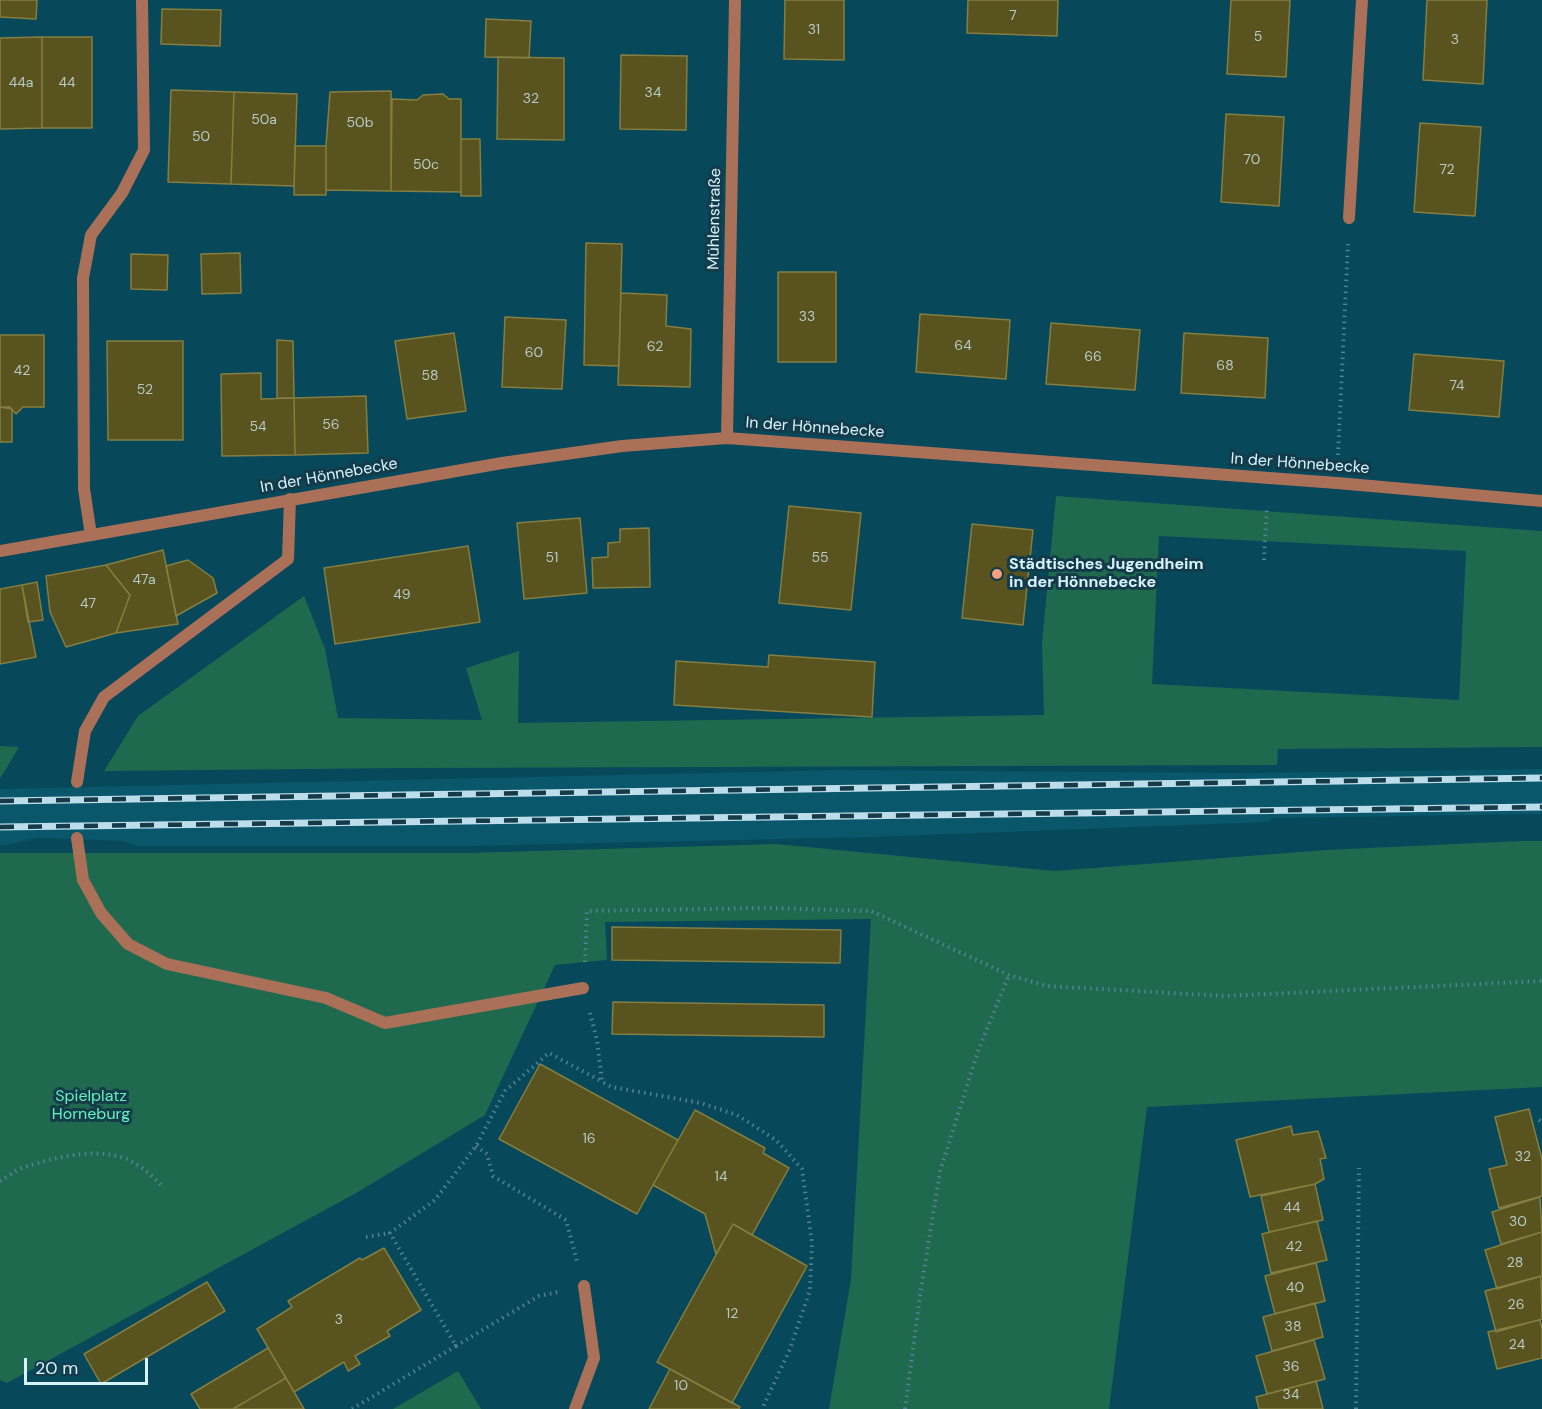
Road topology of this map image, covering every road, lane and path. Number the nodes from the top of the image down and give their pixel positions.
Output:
1 (142, 0) edge
2 (735, 0) edge
3 (1362, 0) edge
4 (1349, 218) joint
5 (727, 438) junction
6 (1268, 478) junction
7 (1337, 483) junction
8 (290, 499) junction
9 (1542, 501) edge
10 (91, 535) junction
11 (0, 551) edge
12 (1264, 560) dead end
13 (77, 783) dead end
14 (77, 838) dead end
15 (1009, 975) junction
16 (1542, 981) edge
17 (583, 988) joint
18 (597, 1040) dead end
19 (602, 1082) junction
20 (476, 1146) junction
21 (1359, 1168) dead end
22 (0, 1181) edge
23 (164, 1188) dead end
24 (390, 1233) junction
25 (366, 1236) dead end
26 (584, 1286) junction
27 (456, 1346) junction
28 (352, 1409) edge
29 (575, 1409) edge
30 (762, 1409) edge
31 (905, 1409) edge
32 (1356, 1409) edge

1 - 10 street
2 - 5 street, Mühlenstraße
3 - 4 street
4 - 7 path
5 - 6 street, In der Hönnebecke
5 - 8 street, In der Hönnebecke
6 - 7 street, In der Hönnebecke
6 - 12 path
7 - 9 street, In der Hönnebecke
8 - 10 street, In der Hönnebecke
8 - 13 street
10 - 11 street, In der Hönnebecke
14 - 17 street
15 - 16 path
15 - 17 path
15 - 31 path
18 - 19 path
19 - 20 path
19 - 30 path
20 - 24 path
20 - 26 path
21 - 32 path
22 - 23 path
24 - 25 path
24 - 27 path
26 - 27 path
26 - 29 street
27 - 28 path

